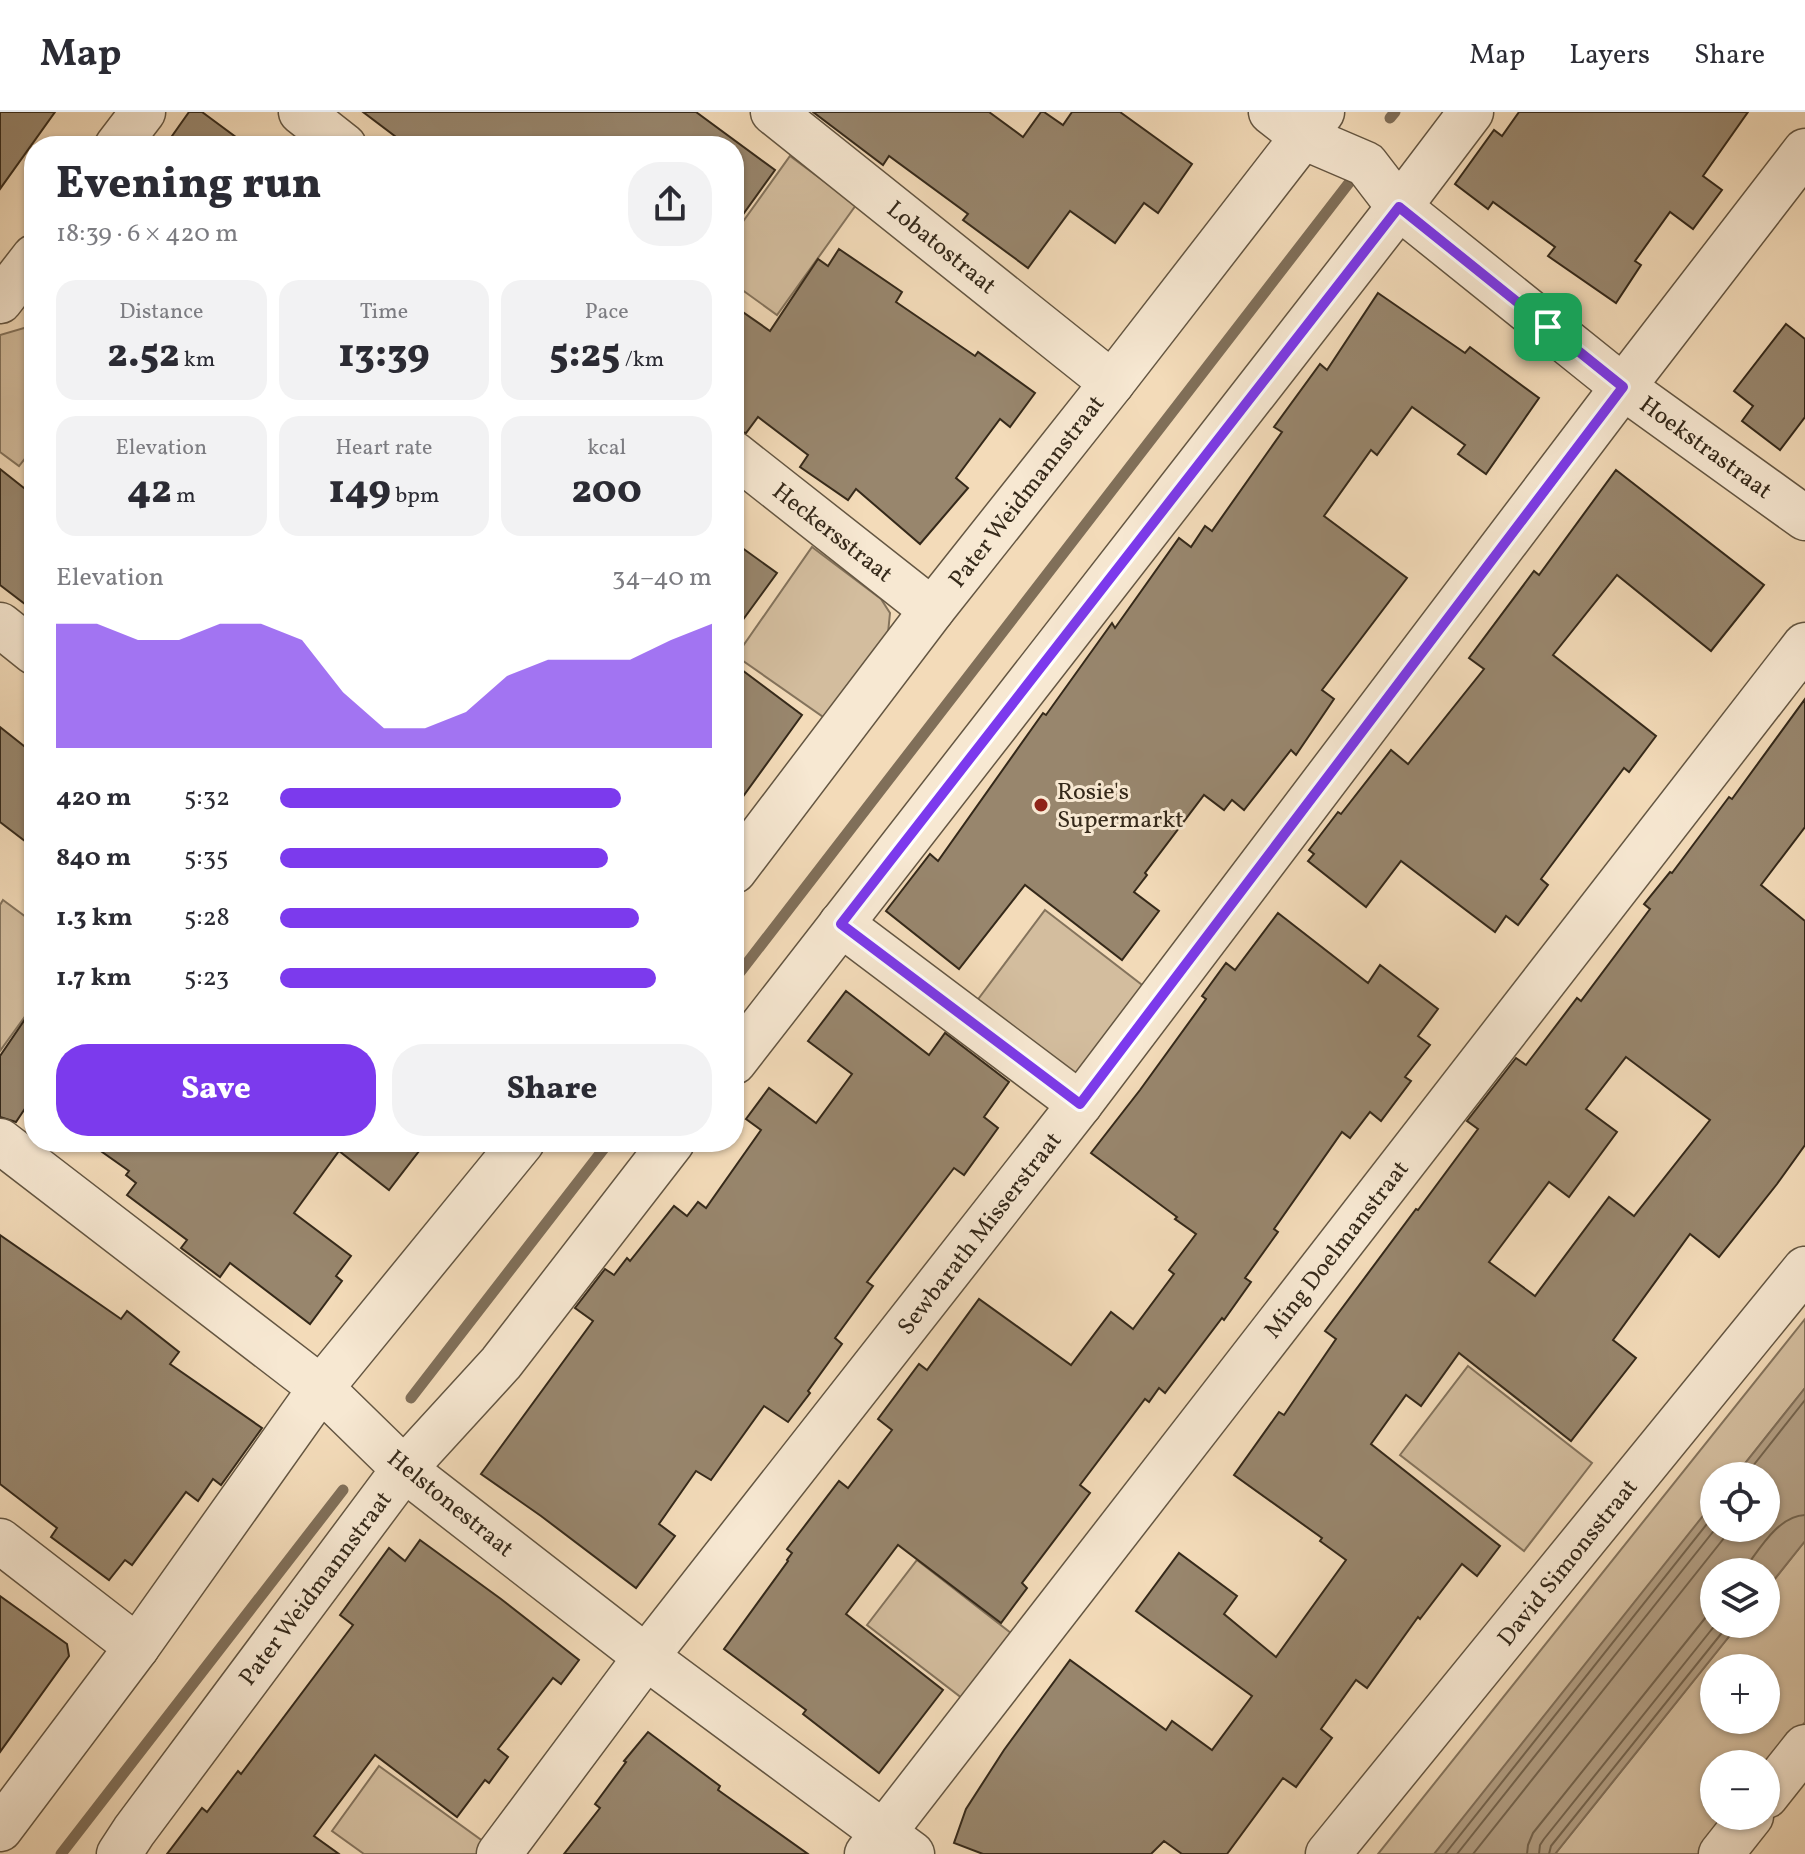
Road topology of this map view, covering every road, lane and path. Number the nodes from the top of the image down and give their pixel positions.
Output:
1 (143, 112) edge
2 (301, 112) edge
3 (773, 112) edge
4 (1471, 112) edge
5 (1298, 120) edge
6 (125, 136) edge
7 (331, 136) edge
8 (1805, 151) edge
9 (1399, 207) junction
10 (1112, 383) junction
11 (1623, 387) junction
12 (744, 462) edge
13 (1805, 518) edge
14 (932, 610) junction
15 (0, 625) edge
16 (24, 644) edge
17 (1805, 645) edge
18 (748, 825) edge
19 (841, 924) junction
20 (744, 1049) edge
21 (1080, 1104) junction
22 (0, 1141) edge
23 (514, 1152) edge
24 (664, 1152) edge
25 (1805, 1269) edge
26 (321, 1388) junction
27 (404, 1469) junction
28 (0, 1541) edge
29 (137, 1647) junction
30 (646, 1657) junction
31 (1805, 1747) edge
32 (1780, 1778) edge
33 (0, 1829) edge
34 (1740, 1830) edge
35 (888, 1847) edge
36 (119, 1854) edge
37 (499, 1854) edge
38 (1328, 1854) edge
39 (1721, 1854) edge

1 - 6 street
2 - 7 street
3 - 10 street, Lobatostraat
4 - 9 street
5 - 9 street, Hoekstrastraat
5 - 10 street, Pater Weidmannstraat
8 - 11 street, Sewbarath Misserstraat
9 - 11 street, Hoekstrastraat
9 - 19 street
10 - 14 street, Pater Weidmannstraat
11 - 13 street, Hoekstrastraat
11 - 21 street, Sewbarath Misserstraat
12 - 14 street, Heckersstraat
14 - 18 street, Pater Weidmannstraat
15 - 16 street
17 - 35 street, Ming Doelmanstraat
19 - 20 street
19 - 21 street
21 - 30 street, Sewbarath Misserstraat
22 - 26 street, Helstonestraat
23 - 26 street
24 - 27 street, Pater Weidmannstraat
25 - 38 street, David Simonsstraat
26 - 27 street, Helstonestraat
26 - 29 street
27 - 30 street, Helstonestraat
27 - 36 street, Pater Weidmannstraat
28 - 29 street
29 - 33 street
30 - 35 street, Helstonestraat
30 - 37 street, Sewbarath Misserstraat
31 - 32 street
34 - 39 street

